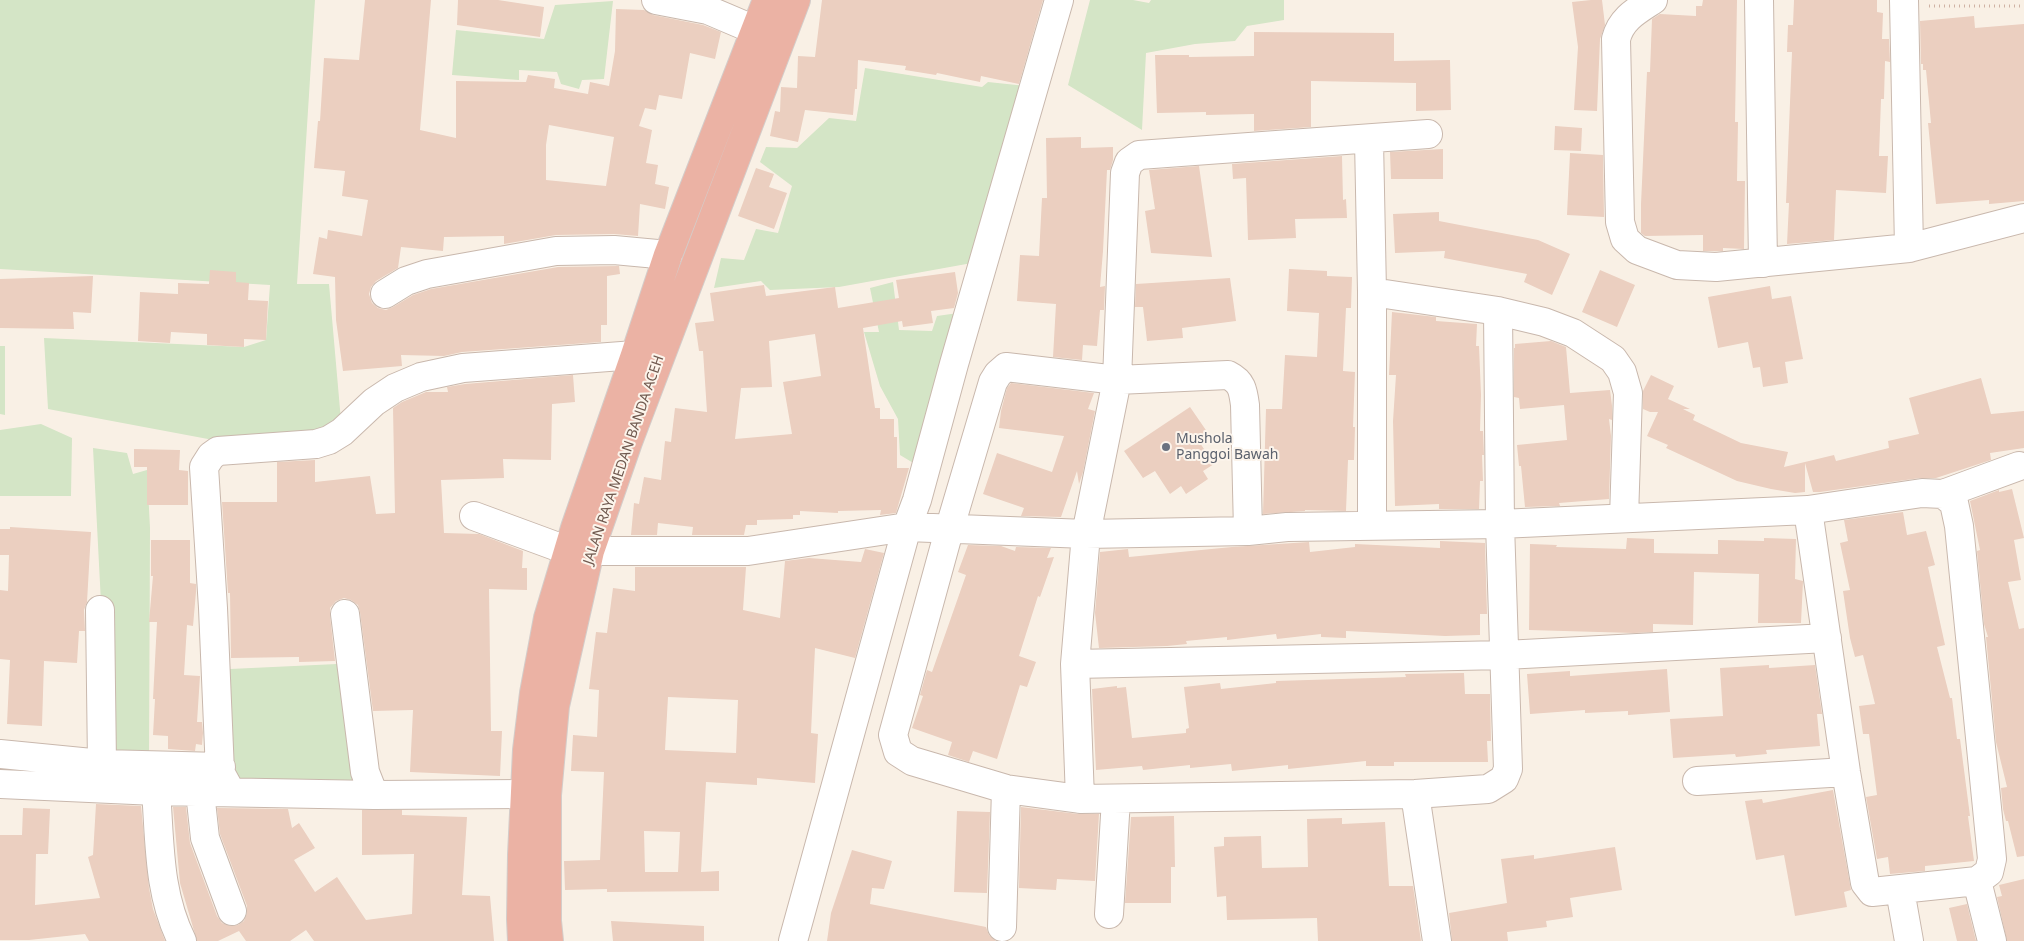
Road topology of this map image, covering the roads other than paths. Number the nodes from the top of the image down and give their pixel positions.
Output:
1 (656, 0) edge
2 (767, 0) edge
3 (796, 0) edge
4 (1059, 0) edge
5 (1652, 0) edge
6 (1760, 0) edge
7 (1904, 3) edge
8 (755, 30) junction
9 (1428, 134) dead end
10 (1369, 140) junction
11 (2024, 218) edge
12 (1909, 248) junction
13 (668, 255) junction
14 (1763, 263) junction
15 (1372, 292) junction
16 (385, 294) dead end
17 (1498, 311) junction
18 (635, 356) junction
19 (1117, 380) junction
20 (2019, 466) dead end
21 (1943, 494) junction
22 (1808, 510) junction
23 (474, 516) dead end
24 (1624, 518) junction
25 (1500, 524) junction
26 (1372, 526) junction
27 (907, 527) junction
28 (950, 528) junction
29 (1248, 531) junction
30 (1086, 534) junction
31 (580, 551) junction
32 (100, 610) dead end
33 (345, 614) dead end
34 (1826, 638) junction
35 (1505, 655) junction
36 (1075, 664) junction
37 (0, 754) edge
38 (102, 764) junction
39 (1846, 772) junction
40 (224, 778) junction
41 (1697, 781) dead end
42 (369, 783) junction
43 (0, 784) edge
44 (1006, 788) junction
45 (156, 791) junction
46 (200, 792) junction
47 (524, 794) junction
48 (1415, 794) junction
49 (1116, 798) junction
50 (1080, 799) junction
51 (1977, 881) junction
52 (1900, 890) junction
53 (232, 911) dead end
54 (1110, 914) dead end
55 (1002, 928) dead end
56 (535, 930) edge
57 (182, 941) edge
58 (793, 941) edge
59 (1437, 941) edge
60 (1909, 941) edge
61 (1992, 941) edge

1 - 8 street
2 - 8 highway, JALAN RAYA MEDAN BANDA ACEH
3 - 31 highway, JALAN RAYA MEDAN BANDA ACEH
4 - 27 street
5 - 14 street
6 - 14 street
7 - 12 street
8 - 13 highway, JALAN RAYA MEDAN BANDA ACEH
9 - 10 street
10 - 15 street
10 - 19 street
11 - 12 street
12 - 14 street
13 - 16 street
13 - 18 highway, JALAN RAYA MEDAN BANDA ACEH
15 - 17 street
15 - 26 street
17 - 24 street
17 - 25 street
18 - 31 highway, JALAN RAYA MEDAN BANDA ACEH
18 - 40 street
19 - 28 street
19 - 29 street
19 - 30 street
20 - 21 street
21 - 22 street
21 - 51 street
22 - 24 street
22 - 34 street
23 - 31 street
24 - 25 street
25 - 26 street
25 - 35 street
26 - 29 street
27 - 28 street
27 - 31 street
27 - 58 street
28 - 30 street
28 - 44 street
29 - 30 street
30 - 36 street
31 - 47 highway, JALAN RAYA MEDAN BANDA ACEH
31 - 56 highway, JALAN RAYA MEDAN BANDA ACEH
32 - 38 street
33 - 42 street
34 - 35 street
34 - 39 street
35 - 36 street
35 - 48 street
36 - 50 street
37 - 38 street
38 - 40 street
39 - 41 street
39 - 52 street
40 - 42 street
40 - 46 street
42 - 47 street
43 - 45 street
44 - 50 street
44 - 55 street
45 - 46 street
45 - 57 street
46 - 53 street
47 - 56 highway, JALAN RAYA MEDAN BANDA ACEH
48 - 49 street
48 - 59 street
49 - 50 street
49 - 54 street
51 - 52 street
51 - 61 street
52 - 60 street

